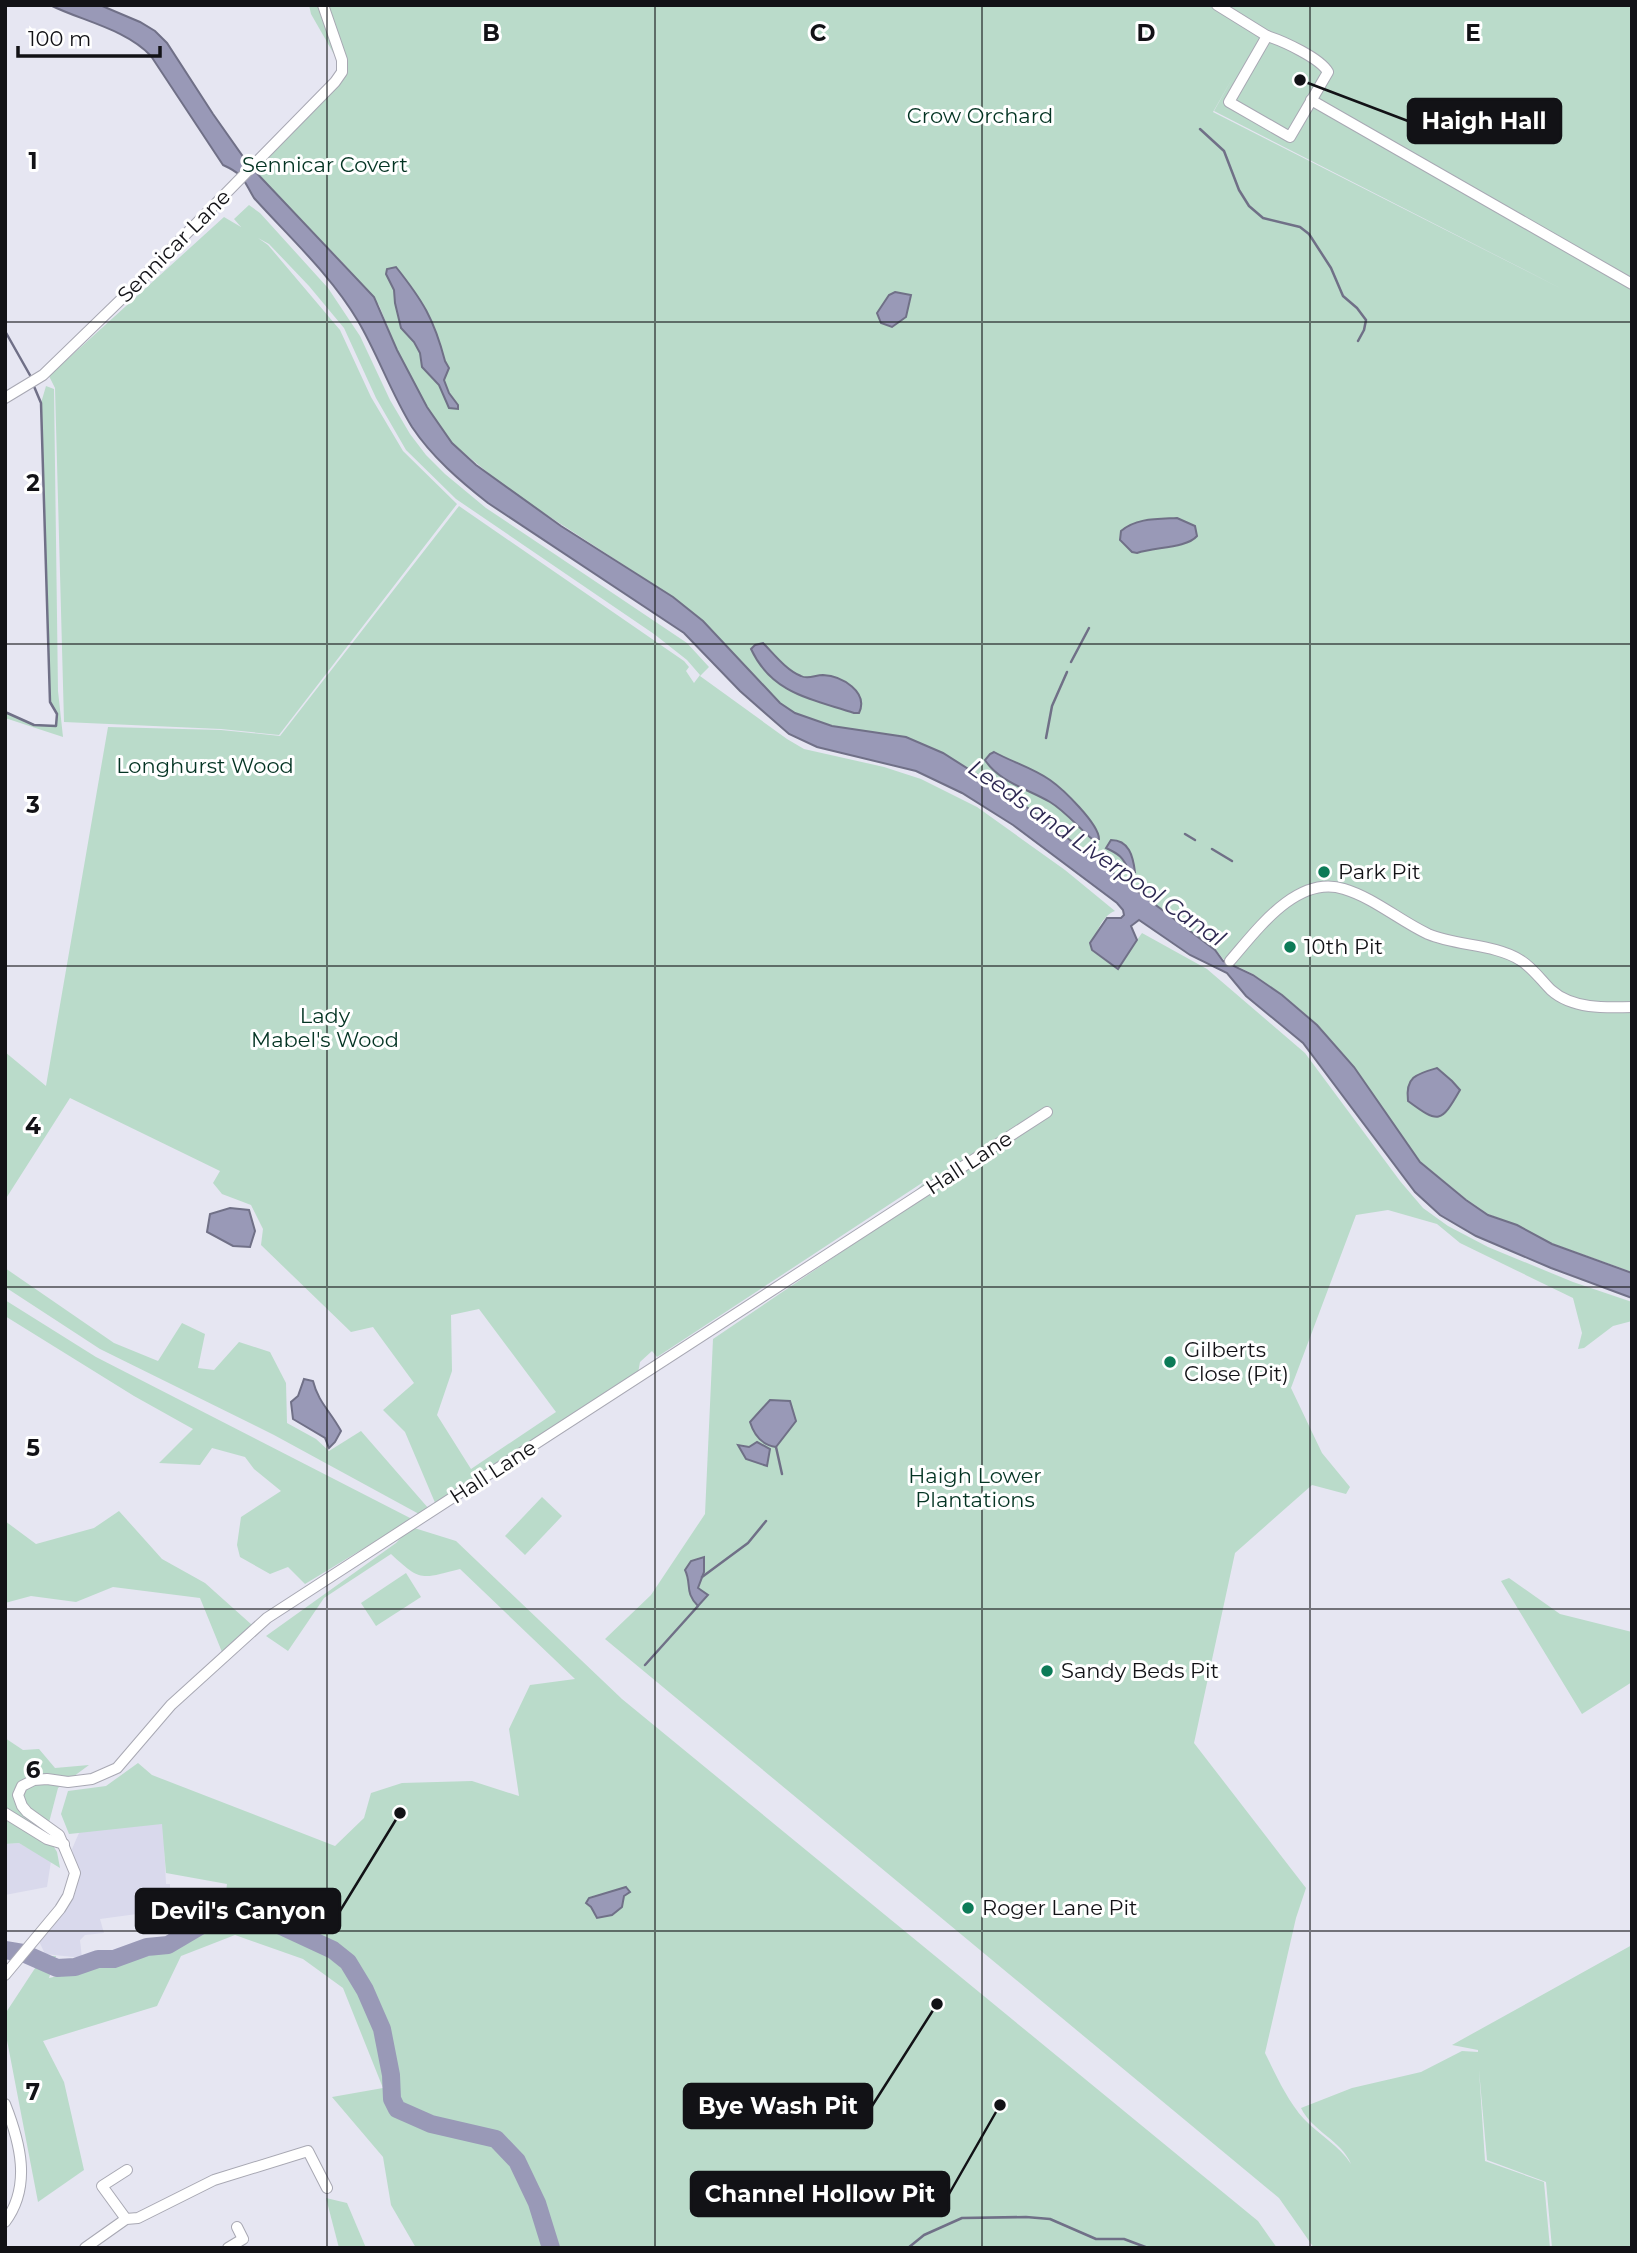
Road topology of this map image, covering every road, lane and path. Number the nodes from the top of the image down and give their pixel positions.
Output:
1 (323, 5) edge
2 (1217, 5) edge
3 (1267, 36) junction
4 (1311, 100) junction
5 (1632, 284) edge
6 (5, 398) edge
7 (1230, 961) dead end
8 (1632, 1007) edge
9 (1047, 1112) dead end
10 (5, 1813) edge
11 (64, 1844) junction
12 (5, 1975) edge
13 (5, 2105) edge
14 (127, 2170) dead end
15 (327, 2188) dead end
16 (126, 2219) junction
17 (5, 2222) edge
18 (237, 2227) dead end
19 (85, 2248) edge
20 (228, 2248) edge

1 - 6 street, Sennicar Lane
2 - 3 street
3 - 4 street
3 - 4 street
4 - 5 street
7 - 8 street
9 - 11 street, Hall Lane
10 - 11 street
11 - 12 street
13 - 17 street
14 - 16 street
15 - 16 street
16 - 19 street
18 - 20 street

